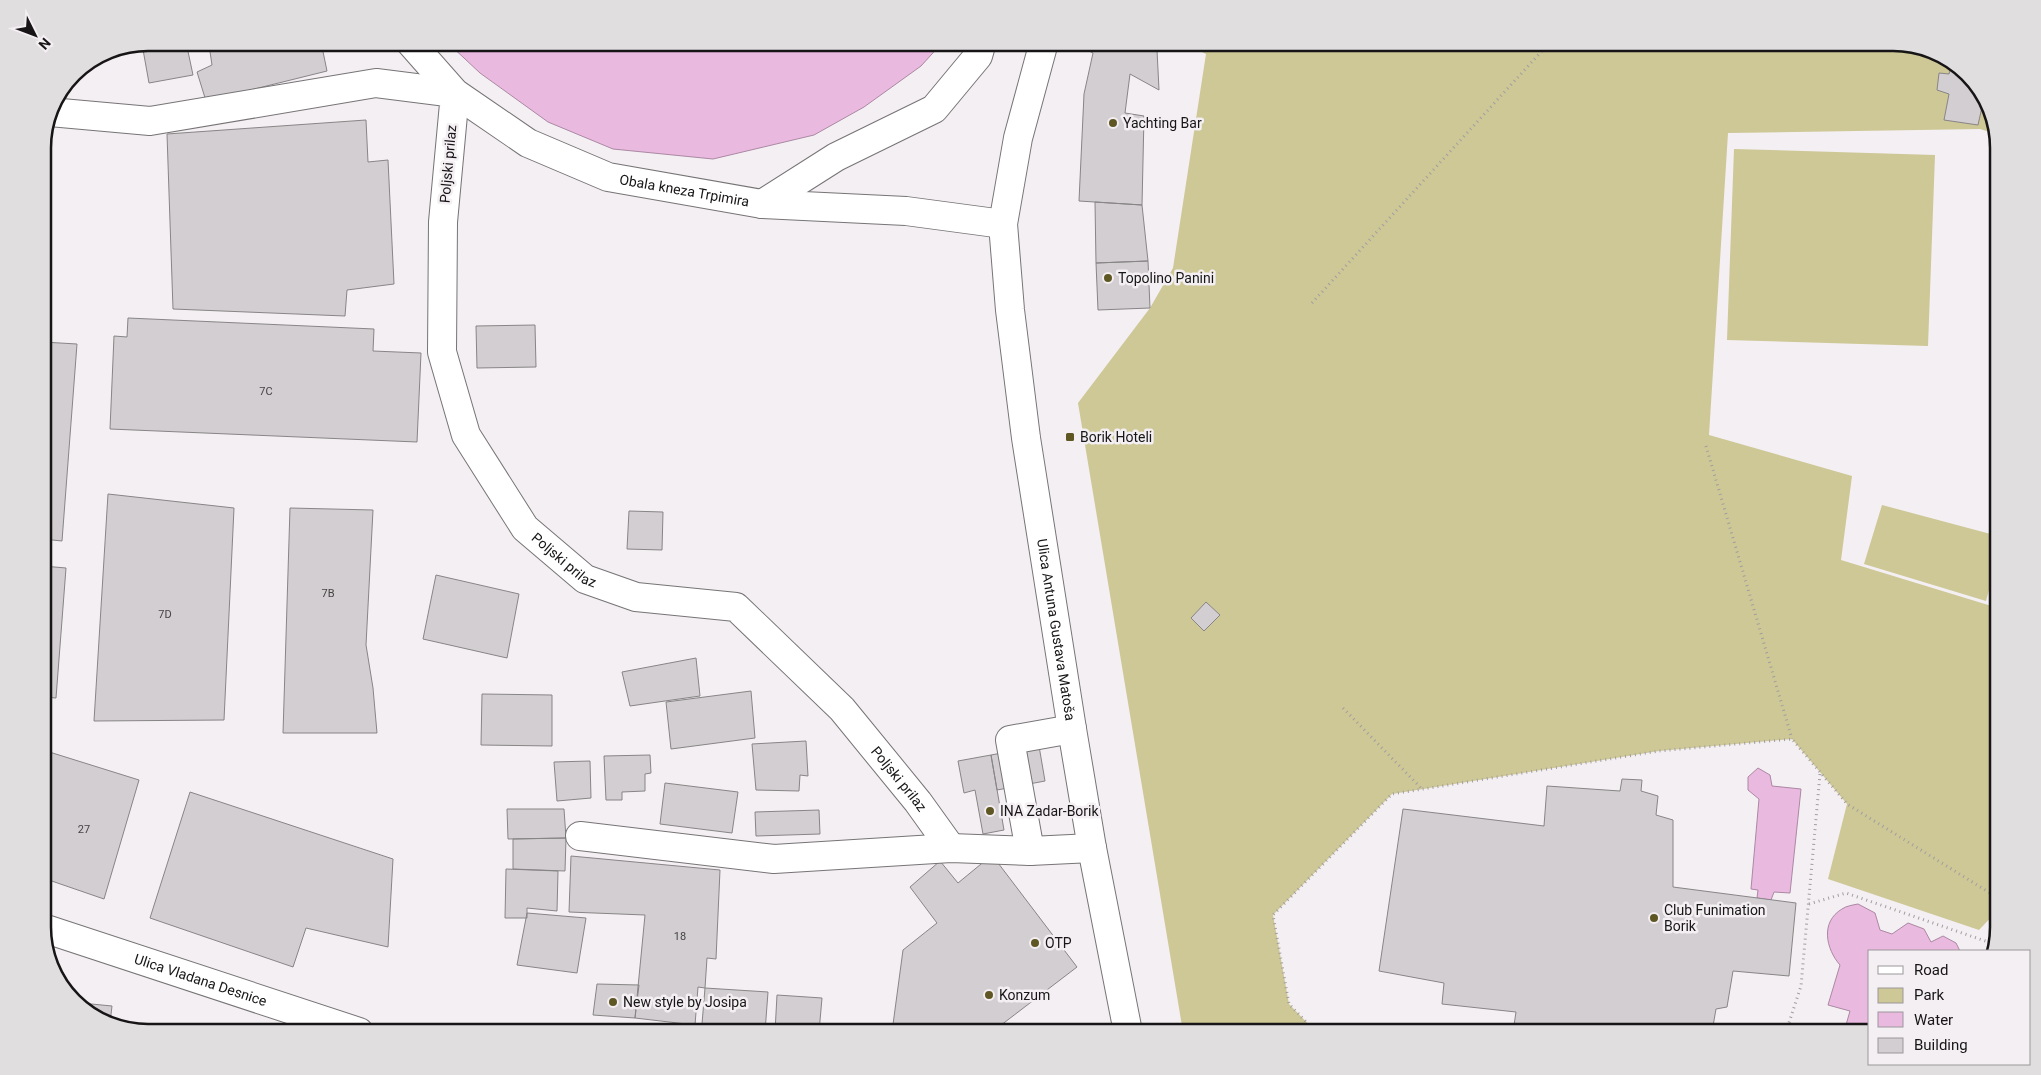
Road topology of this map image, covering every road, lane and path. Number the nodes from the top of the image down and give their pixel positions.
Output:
1 (418, 51) edge
2 (979, 51) edge
3 (1042, 51) edge
4 (1542, 51) edge
5 (455, 93) junction
6 (58, 113) edge
7 (762, 204) junction
8 (1003, 224) junction
9 (1312, 302) dead end
10 (1706, 446) dead end
11 (1344, 708) dead end
12 (1072, 729) junction
13 (1792, 739) junction
14 (1820, 773) junction
15 (1422, 789) junction
16 (580, 836) dead end
17 (951, 848) junction
18 (1092, 848) junction
19 (1030, 851) junction
20 (1990, 893) edge
21 (1809, 904) junction
22 (51, 931) edge
23 (1988, 942) edge
24 (335, 1024) edge
25 (1126, 1024) edge
26 (1309, 1024) edge
27 (1789, 1024) edge

1 - 5 street, Obala kneza Trpimira
2 - 7 street
3 - 8 street, Ulica Antuna Gustava Matoša
4 - 9 path
5 - 6 street
5 - 7 street, Obala kneza Trpimira
5 - 17 street, Poljski prilaz
7 - 8 street, Obala kneza Trpimira
8 - 12 street, Ulica Antuna Gustava Matoša
10 - 13 path
11 - 15 path
12 - 18 street, Ulica Antuna Gustava Matoša
12 - 19 street
13 - 14 path
13 - 15 path
14 - 20 path
14 - 21 path
15 - 26 path
16 - 17 street
17 - 19 street
18 - 19 street
18 - 25 street, Ulica Antuna Gustava Matoša
21 - 23 path
21 - 27 path
22 - 24 street, Ulica Vladana Desnice

